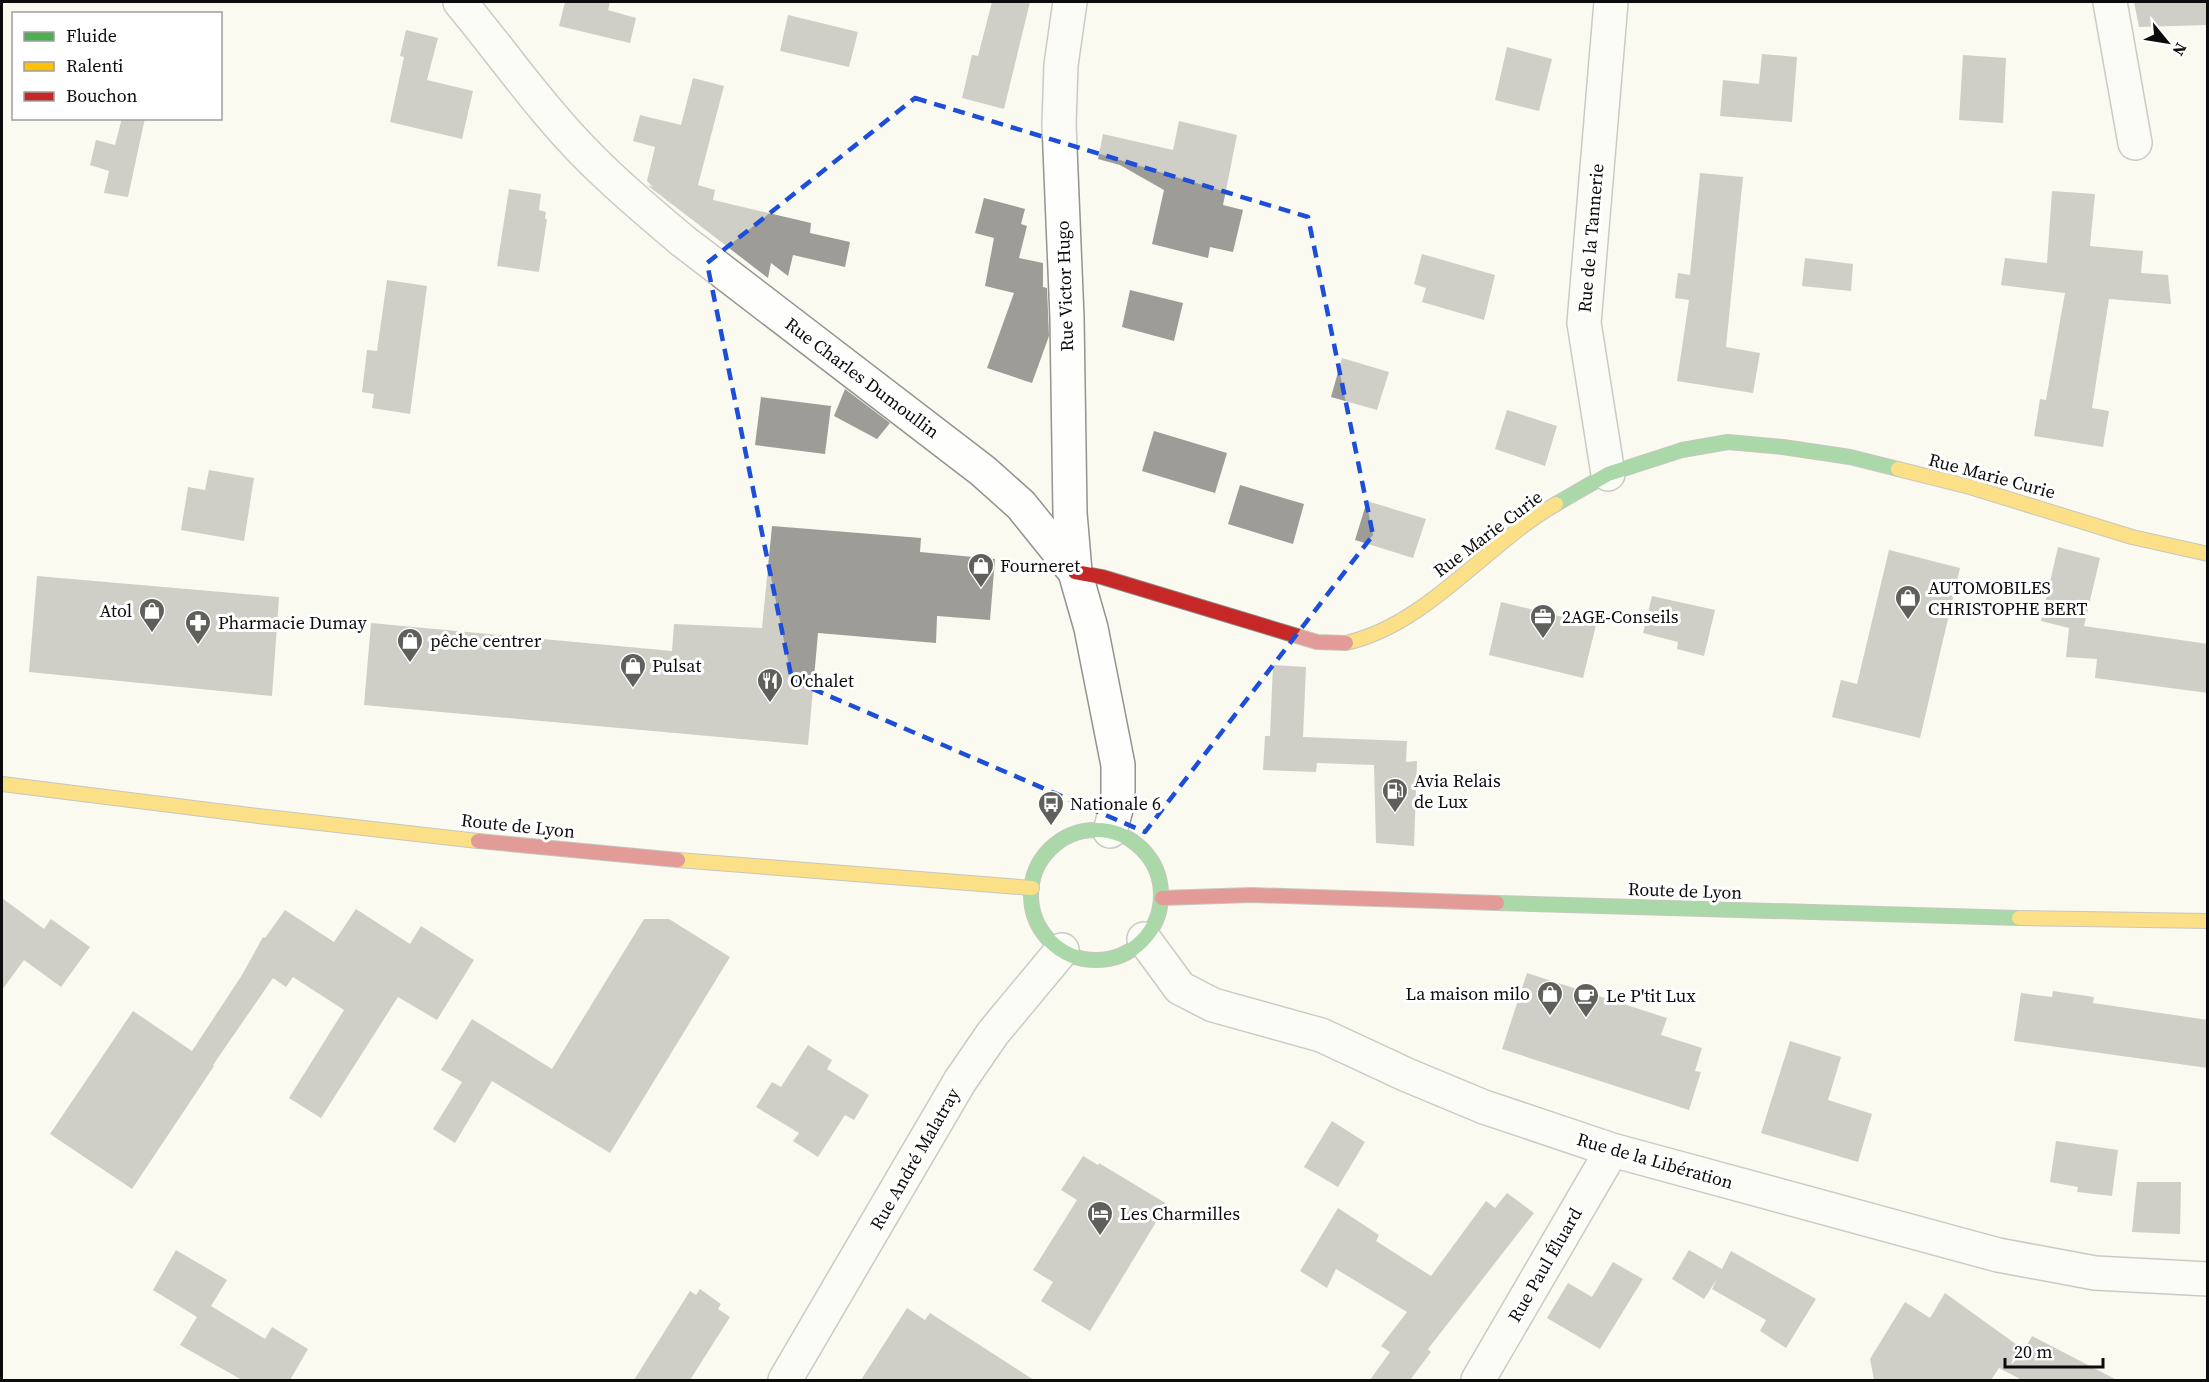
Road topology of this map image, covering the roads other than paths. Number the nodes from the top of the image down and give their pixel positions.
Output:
1 (460, 2) edge
2 (1070, 2) edge
3 (1611, 2) edge
4 (2110, 2) edge
5 (2135, 143) dead end
6 (1608, 474) junction
7 (2208, 554) edge
8 (1075, 572) junction
9 (2, 784) edge
10 (1110, 831) junction
11 (1032, 888) junction
12 (1162, 898) junction
13 (2208, 921) edge
14 (1144, 939) junction
15 (1062, 950) junction
16 (1612, 1150) junction
17 (2208, 1279) edge
18 (785, 1380) edge
19 (1478, 1380) edge

1 - 8 street, Rue Charles Dumoullin
2 - 8 street, Rue Victor Hugo
3 - 6 street, Rue de la Tannerie
4 - 5 street
6 - 7 main road, Rue Marie Curie
6 - 8 main road, Rue Marie Curie
8 - 10 street, Rue Charles Dumoullin
9 - 11 main road, Route de Lyon
10 - 11 main road
10 - 12 main road
11 - 15 main road
12 - 13 main road, Route de Lyon
12 - 14 main road
14 - 15 main road
14 - 16 street, Rue de la Libération
15 - 18 street, Rue André Malatray
16 - 17 street, Rue de la Libération
16 - 19 street, Rue Paul Éluard

